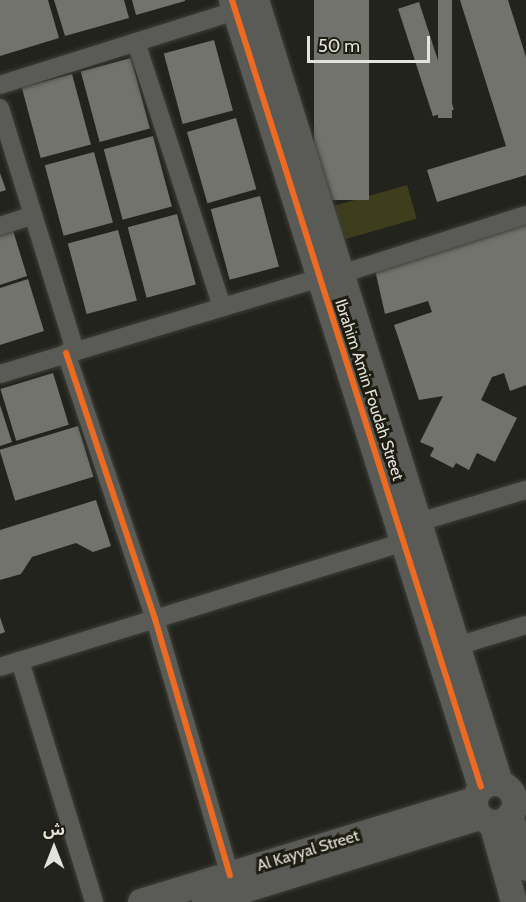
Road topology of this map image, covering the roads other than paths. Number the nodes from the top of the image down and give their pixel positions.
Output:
1 (251, 3) edge
2 (136, 42) junction
3 (0, 85) edge
4 (0, 108) edge
5 (526, 214) edge
6 (33, 215) junction
7 (0, 226) edge
8 (331, 276) junction
9 (222, 307) junction
10 (70, 351) junction
11 (0, 374) edge
12 (526, 490) edge
13 (419, 522) junction
14 (403, 542) junction
15 (155, 619) junction
16 (526, 625) edge
17 (457, 646) junction
18 (20, 661) junction
19 (0, 667) edge
20 (497, 802) edge
21 (526, 868) edge
22 (236, 890) edge
23 (94, 902) edge
24 (141, 902) edge
25 (205, 902) edge
26 (514, 902) edge

1 - 2 street
1 - 8 street, Ibrahim Amin Foudah Street
2 - 3 street
2 - 9 street
4 - 6 street
5 - 8 street
6 - 7 street
6 - 10 street
8 - 9 street
8 - 13 street, Ibrahim Amin Foudah Street
8 - 14 street, Ibrahim Amin Foudah Street
9 - 10 street
10 - 11 street
10 - 15 street
12 - 13 street
13 - 17 street, Ibrahim Amin Foudah Street
14 - 15 street
14 - 20 street, Ibrahim Amin Foudah Street
15 - 18 street
15 - 22 street
16 - 17 street
17 - 20 street, Ibrahim Amin Foudah Street
18 - 19 street
18 - 23 street
20 - 21 street
20 - 22 street, Al Kayyal Street
20 - 26 street
22 - 24 street, Al Kayyal Street
22 - 25 street, Al Kayyal Street

